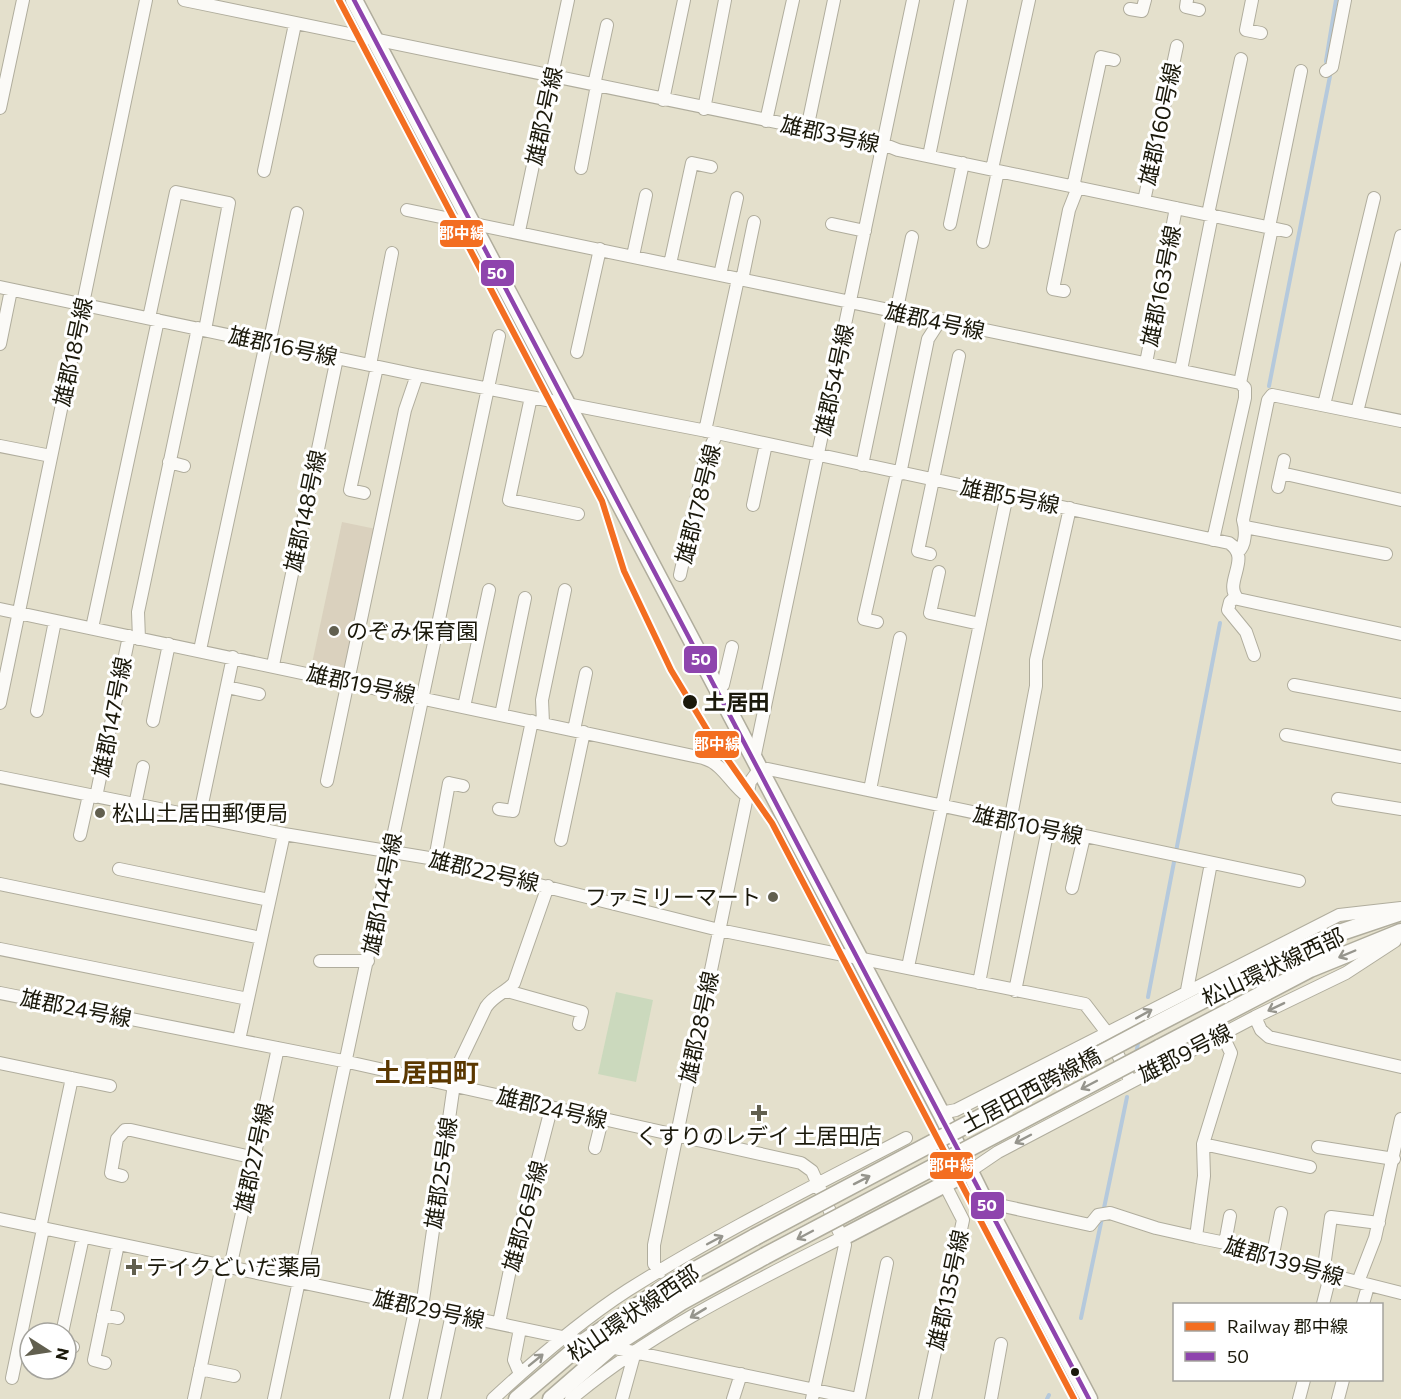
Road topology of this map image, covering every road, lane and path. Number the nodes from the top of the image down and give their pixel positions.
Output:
1 (23, 0) edge
2 (146, 0) edge
3 (354, 0) edge
4 (568, 0) edge
5 (684, 0) edge
6 (725, 0) edge
7 (793, 0) edge
8 (834, 0) edge
9 (913, 0) edge
10 (961, 0) edge
11 (1029, 0) edge
12 (1145, 0) edge
13 (1187, 0) edge
14 (1252, 0) edge
15 (1345, 0) edge
16 (189, 1) edge
17 (1130, 9) dead end
18 (1199, 10) dead end
19 (295, 24) junction
20 (608, 25) dead end
21 (1261, 33) dead end
22 (374, 39) junction
23 (1188, 56) dead end
24 (1241, 59) dead end
25 (1114, 60) dead end
26 (1329, 69) dead end
27 (1301, 71) dead end
28 (552, 76) junction
29 (596, 85) junction
30 (663, 100) junction
31 (0, 108) edge
32 (704, 109) junction
33 (766, 121) junction
34 (807, 129) junction
35 (884, 144) junction
36 (929, 156) junction
37 (963, 163) junction
38 (711, 167) dead end
39 (269, 168) dead end
40 (581, 168) dead end
41 (995, 170) junction
42 (1076, 187) junction
43 (646, 195) dead end
44 (736, 198) dead end
45 (1374, 198) dead end
46 (1144, 201) junction
47 (1176, 208) junction
48 (407, 210) dead end
49 (297, 213) dead end
50 (1210, 215) junction
51 (471, 222) junction
52 (754, 222) dead end
53 (832, 224) dead end
54 (950, 224) dead end
55 (1270, 227) junction
56 (519, 231) junction
57 (865, 231) junction
58 (1286, 231) dead end
59 (1401, 236) edge
60 (912, 237) dead end
61 (983, 242) dead end
62 (600, 249) junction
63 (392, 253) dead end
64 (633, 256) junction
65 (670, 264) junction
66 (720, 275) junction
67 (740, 279) junction
68 (6, 288) edge
69 (1064, 291) dead end
70 (850, 303) junction
71 (83, 305) junction
72 (895, 312) junction
73 (153, 319) junction
74 (939, 322) junction
75 (201, 329) junction
76 (499, 336) dead end
77 (0, 342) edge
78 (267, 343) junction
79 (581, 347) dead end
80 (959, 356) dead end
81 (337, 358) junction
82 (1146, 363) junction
83 (374, 366) junction
84 (1180, 370) junction
85 (417, 375) junction
86 (1240, 383) junction
87 (488, 388) junction
88 (531, 397) junction
89 (566, 404) junction
90 (1324, 405) junction
91 (1357, 412) junction
92 (1401, 421) edge
93 (711, 432) junction
94 (766, 444) junction
95 (0, 446) edge
96 (51, 456) junction
97 (818, 456) junction
98 (1284, 460) dead end
99 (169, 462) junction
100 (862, 465) junction
101 (184, 466) dead end
102 (898, 473) junction
103 (1281, 473) junction
104 (934, 481) junction
105 (1278, 487) dead end
106 (364, 493) dead end
107 (1007, 495) junction
108 (1401, 500) edge
109 (753, 505) dead end
110 (1070, 508) junction
111 (578, 513) dead end
112 (1245, 527) junction
113 (867, 538) dead end
114 (1213, 540) junction
115 (881, 541) junction
116 (1238, 552) junction
117 (930, 554) dead end
118 (1386, 554) dead end
119 (685, 568) dead end
120 (939, 572) dead end
121 (489, 590) dead end
122 (1234, 597) junction
123 (525, 598) dead end
124 (568, 598) dead end
125 (0, 609) edge
126 (19, 613) junction
127 (56, 621) junction
128 (877, 622) dead end
129 (980, 624) junction
130 (92, 628) junction
131 (1401, 634) edge
132 (134, 638) junction
133 (900, 638) dead end
134 (169, 644) junction
135 (732, 647) dead end
136 (200, 650) junction
137 (1254, 655) dead end
138 (233, 657) junction
139 (273, 665) junction
140 (894, 669) junction
141 (907, 671) dead end
142 (586, 673) dead end
143 (348, 681) junction
144 (1294, 685) dead end
145 (227, 687) junction
146 (718, 691) junction
147 (259, 694) dead end
148 (422, 698) junction
149 (0, 703) edge
150 (1401, 705) edge
151 (464, 707) junction
152 (886, 709) junction
153 (37, 711) dead end
154 (899, 712) dead end
155 (501, 715) junction
156 (153, 721) dead end
157 (538, 722) junction
158 (579, 731) junction
159 (1286, 735) dead end
160 (512, 748) dead end
161 (526, 751) junction
162 (1401, 757) edge
163 (143, 767) dead end
164 (754, 771) junction
165 (0, 777) edge
166 (327, 781) dead end
167 (463, 786) dead end
168 (870, 790) junction
169 (93, 796) junction
170 (747, 796) junction
171 (1338, 799) dead end
172 (135, 805) junction
173 (942, 806) junction
174 (500, 809) dead end
175 (1401, 809) edge
176 (199, 818) junction
177 (1010, 821) junction
178 (1048, 829) junction
179 (284, 834) junction
180 (80, 835) dead end
181 (1084, 837) junction
182 (561, 840) dead end
183 (390, 851) junction
184 (435, 859) junction
185 (1211, 863) junction
186 (118, 869) dead end
187 (1299, 881) dead end
188 (0, 884) edge
189 (548, 886) junction
190 (1072, 888) dead end
191 (269, 900) junction
192 (1401, 910) edge
193 (720, 930) junction
194 (1401, 932) edge
195 (261, 938) junction
196 (1401, 938) edge
197 (0, 949) edge
198 (858, 958) junction
199 (320, 961) dead end
200 (368, 961) junction
201 (908, 967) junction
202 (979, 983) junction
203 (1187, 990) junction
204 (507, 991) junction
205 (1015, 991) junction
206 (0, 993) edge
207 (248, 999) junction
208 (1255, 1017) junction
209 (579, 1024) dead end
210 (1149, 1028) joint
211 (1108, 1034) junction
212 (1222, 1034) junction
213 (239, 1040) junction
214 (1159, 1047) joint
215 (278, 1048) junction
216 (348, 1062) junction
217 (0, 1063) edge
218 (1401, 1067) edge
219 (72, 1078) junction
220 (1131, 1082) junction
221 (110, 1086) dead end
222 (452, 1086) junction
223 (551, 1108) junction
224 (941, 1113) junction
225 (1401, 1119) edge
226 (602, 1120) junction
227 (676, 1136) junction
228 (906, 1138) dead end
229 (1203, 1144) junction
230 (1318, 1147) dead end
231 (595, 1148) dead end
232 (255, 1158) junction
233 (1394, 1159) junction
234 (1310, 1167) dead end
235 (970, 1171) junction
236 (122, 1176) dead end
237 (818, 1184) junction
238 (945, 1185) junction
239 (985, 1202) junction
240 (1281, 1213) dead end
241 (1230, 1216) dead end
242 (0, 1219) edge
243 (1379, 1223) junction
244 (42, 1228) junction
245 (83, 1237) junction
246 (755, 1237) joint
247 (843, 1237) junction
248 (1196, 1237) junction
249 (1225, 1243) junction
250 (118, 1244) junction
251 (1273, 1254) junction
252 (765, 1256) joint
253 (226, 1267) junction
254 (889, 1270) dead end
255 (660, 1272) junction
256 (1327, 1275) junction
257 (300, 1282) junction
258 (1363, 1284) junction
259 (1401, 1293) edge
260 (1323, 1303) edge
261 (1363, 1303) edge
262 (68, 1306) junction
263 (419, 1307) junction
264 (81, 1309) dead end
265 (452, 1314) junction
266 (103, 1315) junction
267 (118, 1318) dead end
268 (65, 1321) edge
269 (499, 1323) junction
270 (519, 1334) dead end
271 (563, 1338) junction
272 (584, 1342) junction
273 (1001, 1344) dead end
274 (611, 1347) junction
275 (635, 1352) junction
276 (105, 1363) dead end
277 (200, 1369) junction
278 (520, 1374) junction
279 (741, 1374) junction
280 (234, 1376) dead end
281 (12, 1378) dead end
282 (1304, 1381) edge
283 (1343, 1381) edge
284 (813, 1394) edge
285 (194, 1399) edge
286 (274, 1399) edge
287 (396, 1399) edge
288 (434, 1399) edge
289 (493, 1399) edge
290 (517, 1399) edge
291 (551, 1399) edge
292 (571, 1399) edge
293 (622, 1399) edge
294 (733, 1399) edge
295 (859, 1399) edge
296 (926, 1399) edge
297 (990, 1399) edge
298 (1089, 1399) edge
299 (1299, 1399) edge
300 (1338, 1399) edge

1 - 31 street
2 - 71 street, 雄郡18号線
3 - 22 street
4 - 28 street, 雄郡2号線
5 - 30 street
6 - 32 street
7 - 33 street
8 - 34 street
9 - 35 street, 雄郡54号線
10 - 36 street
11 - 41 street
12 - 17 street
13 - 18 street
14 - 21 street
15 - 26 street
16 - 19 street, 雄郡3号線
19 - 22 street, 雄郡3号線
19 - 39 street
20 - 29 street
22 - 28 street, 雄郡3号線
22 - 51 street
23 - 46 street, 雄郡160号線
24 - 50 street
25 - 42 street
27 - 55 street
28 - 29 street, 雄郡3号線
28 - 56 street, 雄郡2号線
29 - 30 street, 雄郡3号線
29 - 40 street
30 - 32 street, 雄郡3号線
32 - 33 street, 雄郡3号線
33 - 34 street, 雄郡3号線
34 - 35 street, 雄郡3号線
35 - 36 street, 雄郡3号線
35 - 57 street, 雄郡54号線
36 - 37 street, 雄郡3号線
37 - 41 street, 雄郡3号線
37 - 54 street
38 - 65 street
41 - 42 street, 雄郡3号線
41 - 61 street
42 - 46 street, 雄郡3号線
42 - 69 street
43 - 64 street
44 - 66 street
45 - 90 street
46 - 47 street, 雄郡3号線
47 - 50 street, 雄郡3号線
47 - 82 street, 雄郡163号線
48 - 51 street, 雄郡4号線
49 - 78 street
50 - 55 street, 雄郡3号線
50 - 84 street
51 - 56 street, 雄郡4号線
51 - 89 street
52 - 67 street, 雄郡178号線
53 - 57 street
55 - 58 street, 雄郡3号線
55 - 86 street
56 - 62 street, 雄郡4号線
57 - 70 street, 雄郡54号線
59 - 91 street
60 - 72 street
62 - 64 street, 雄郡4号線
62 - 79 street
63 - 83 street
64 - 65 street, 雄郡4号線
65 - 66 street, 雄郡4号線
66 - 67 street, 雄郡4号線
67 - 70 street, 雄郡4号線
67 - 93 street, 雄郡178号線
68 - 71 street, 雄郡16号線
68 - 77 street
70 - 72 street, 雄郡4号線
70 - 97 street, 雄郡54号線
71 - 73 street, 雄郡16号線
71 - 96 street, 雄郡18号線
72 - 74 street, 雄郡4号線
72 - 100 street
73 - 75 street, 雄郡16号線
73 - 75 street, 雄郡147号線
73 - 130 street
74 - 82 street, 雄郡4号線
74 - 102 street
75 - 78 street, 雄郡16号線
75 - 99 street, 雄郡147号線
76 - 87 street, 雄郡144号線
78 - 81 street, 雄郡16号線
78 - 136 street
80 - 104 street
81 - 83 street, 雄郡16号線
81 - 139 street, 雄郡148号線
82 - 84 street, 雄郡4号線
83 - 85 street, 雄郡16号線
83 - 106 street
84 - 86 street, 雄郡4号線
85 - 87 street, 雄郡16号線
85 - 143 street
86 - 114 street
87 - 88 street, 雄郡16号線
87 - 148 street, 雄郡144号線
88 - 89 street, 雄郡16号線
88 - 111 street
89 - 93 street, 雄郡5号線
89 - 146 street
90 - 91 street
90 - 112 street
91 - 92 street
93 - 94 street, 雄郡5号線
93 - 119 street, 雄郡178号線
94 - 97 street, 雄郡5号線
94 - 109 street
95 - 96 street
96 - 126 street, 雄郡18号線
97 - 100 street, 雄郡5号線
97 - 164 street, 雄郡54号線
98 - 103 street
99 - 101 street
99 - 132 street, 雄郡147号線
100 - 102 street, 雄郡5号線
102 - 104 street, 雄郡5号線
102 - 115 street
103 - 105 street
103 - 108 street
104 - 107 street, 雄郡5号線
104 - 117 street
107 - 110 street, 雄郡5号線
107 - 129 street
110 - 114 street, 雄郡5号線
110 - 177 street
112 - 116 street
112 - 118 street
113 - 115 street
114 - 116 street, 雄郡5号線
115 - 128 street
116 - 122 street
120 - 129 street
121 - 151 street
122 - 131 street
122 - 137 street
123 - 155 street
124 - 157 street
125 - 126 street, 雄郡19号線
126 - 127 street, 雄郡19号線
126 - 149 street, 雄郡18号線
127 - 130 street, 雄郡19号線
127 - 153 street
129 - 173 street
130 - 132 street, 雄郡19号線
132 - 134 street, 雄郡19号線
132 - 169 street, 雄郡147号線
133 - 140 street
134 - 136 street, 雄郡19号線
134 - 156 street
135 - 146 street
136 - 138 street, 雄郡19号線
138 - 139 street, 雄郡19号線
138 - 145 street
139 - 143 street, 雄郡19号線
140 - 141 street
140 - 152 street
142 - 158 street
143 - 148 street, 雄郡19号線
143 - 166 street
144 - 150 street
145 - 147 street
145 - 176 street
146 - 164 street
148 - 151 street, 雄郡19号線
148 - 183 street, 雄郡144号線
151 - 155 street, 雄郡19号線
152 - 154 street
152 - 168 street
155 - 157 street, 雄郡19号線
157 - 158 street, 雄郡19号線
157 - 161 street
158 - 170 street, 雄郡19号線
158 - 182 street
159 - 162 street
160 - 161 street
161 - 174 street
163 - 172 street
164 - 168 street, 雄郡10号線
164 - 170 street, 雄郡28号線
164 - 198 street
165 - 169 street, 雄郡22号線
167 - 184 street
168 - 173 street, 雄郡10号線
169 - 172 street, 雄郡22号線
169 - 180 street, 雄郡147号線
170 - 193 street, 雄郡28号線
171 - 175 street
172 - 176 street, 雄郡22号線
173 - 177 street, 雄郡10号線
173 - 201 street
176 - 179 street, 雄郡22号線
177 - 178 street, 雄郡10号線
177 - 202 street
178 - 181 street, 雄郡10号線
178 - 205 street
179 - 183 street, 雄郡22号線
179 - 191 street
181 - 185 street, 雄郡10号線
181 - 190 street
183 - 184 street, 雄郡22号線
183 - 200 street, 雄郡144号線
184 - 189 street, 雄郡22号線
185 - 187 street, 雄郡10号線
185 - 203 street
186 - 191 street
188 - 195 street
189 - 193 street, 雄郡22号線
189 - 204 street, 雄郡25号線
191 - 195 street
192 - 203 street
192 - 210 street, 松山環状線西部
193 - 198 street, 雄郡22号線
193 - 227 street, 雄郡28号線
194 -> 214 street, 松山環状線西部
195 - 207 street
196 -> 208 street
197 - 207 street
198 - 201 street, 雄郡9号線
198 - 224 street
199 - 200 street
200 - 216 street, 雄郡144号線
201 - 202 street, 雄郡9号線
202 - 205 street, 雄郡9号線
211 -> 203 street
204 - 209 street
204 - 222 street, 雄郡25号線
205 - 211 street, 雄郡9号線
206 - 213 street, 雄郡24号線
207 - 213 street
208 - 212 street, 雄郡9号線
208 - 218 street, 雄郡9号線
246 -> 210 street, 土居田西跨線橋, bridge
211 - 220 street, 雄郡9号線
211 - 224 street
212 - 220 street, 雄郡9号線
212 - 229 street, 雄郡139号線
213 - 215 street, 雄郡24号線
214 -> 252 street, 土居田西跨線橋, bridge
215 - 216 street, 雄郡24号線
215 - 232 street, 雄郡27号線
216 - 222 street, 雄郡24号線
216 - 257 street, 雄郡144号線
217 - 219 street
219 - 221 street
219 - 244 street
220 -> 235 street
222 - 223 street, 雄郡24号線
222 - 263 street, 雄郡25号線
223 - 226 street, 雄郡24号線
223 - 269 street, 雄郡26号線
224 - 235 street
225 - 233 street
226 - 227 street, 雄郡24号線
226 - 231 street
227 - 237 street, 雄郡24号線
227 - 255 street, 雄郡28号線
228 - 237 street
229 - 234 street
229 - 248 street, 雄郡139号線
230 - 233 street
232 - 236 street
232 - 253 street, 雄郡27号線
233 - 243 street
235 - 238 street
235 - 239 street
237 - 247 street, 雄郡24号線
255 -> 237 street
238 - 247 street
238 - 296 street, 雄郡135号線
239 - 248 street
239 - 298 street
240 - 251 street
241 - 249 street
242 - 244 street, 雄郡29号線
243 - 256 street
243 - 258 street
244 - 245 street, 雄郡29号線
244 - 281 street
245 - 250 street, 雄郡29号線
245 - 262 street
246 - 272 street, 松山環状線西部
247 -> 275 street
247 - 284 street
248 - 249 street, 雄郡139号線
249 - 251 street, 雄郡139号線
250 - 253 street, 雄郡29号線
250 - 266 street
251 - 256 street, 雄郡139号線
252 - 274 street, 松山環状線西部
253 - 257 street, 雄郡29号線
253 - 277 street, 雄郡27号線
254 - 295 street
255 - 271 street
256 - 258 street, 雄郡139号線
256 - 260 street
257 - 263 street, 雄郡29号線
257 - 286 street, 雄郡144号線
258 - 259 street, 雄郡139号線
258 - 261 street
262 - 264 street
262 - 268 street
263 - 265 street, 雄郡29号線
263 - 287 street, 雄郡25号線
265 - 269 street, 雄郡29号線
265 - 288 street
266 - 267 street
266 - 276 street
269 - 271 street, 雄郡29号線
270 - 278 street
271 - 272 street, 雄郡29号線
278 -> 271 street
272 - 274 street, 雄郡29号線
272 - 290 street, 松山環状線西部
273 - 297 street
274 - 275 street, 雄郡29号線
274 - 291 street, 松山環状線西部
275 - 279 street, 雄郡29号線
275 - 292 street
275 - 293 street
277 - 280 street
277 - 285 street, 雄郡27号線
278 - 289 street
279 - 284 street, 雄郡29号線
279 - 294 street
282 - 299 street
283 - 300 street
284 - 295 street, 雄郡29号線

